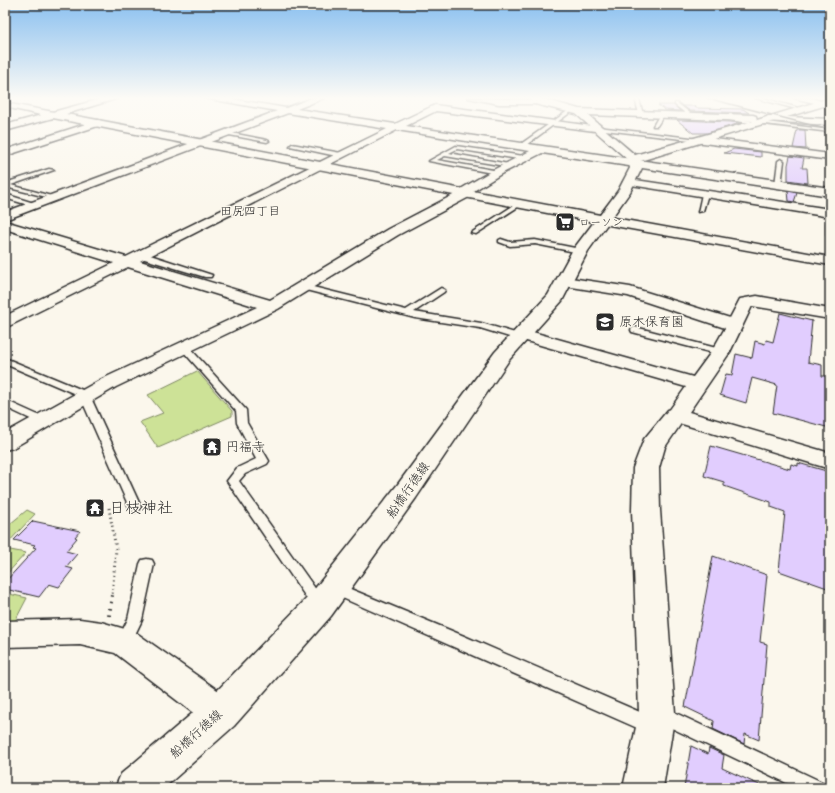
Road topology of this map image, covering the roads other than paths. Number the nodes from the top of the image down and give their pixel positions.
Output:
1 (61, 135) edge
2 (160, 135) edge
3 (223, 135) edge
4 (232, 135) edge
5 (382, 135) edge
6 (441, 135) edge
7 (464, 135) edge
8 (536, 135) edge
9 (604, 135) edge
10 (654, 135) edge
11 (714, 135) edge
12 (460, 138) junction
13 (699, 140) junction
14 (267, 141) dead end
15 (201, 143) junction
16 (292, 145) dead end
17 (520, 147) junction
18 (541, 150) junction
19 (5, 153) edge
20 (444, 154) junction
21 (341, 155) junction
22 (830, 157) edge
23 (524, 158) junction
24 (781, 161) dead end
25 (320, 165) junction
26 (511, 165) junction
27 (633, 168) junction
28 (51, 170) dead end
29 (497, 172) junction
30 (778, 185) junction
31 (830, 192) edge
32 (465, 193) junction
33 (705, 194) junction
34 (5, 196) edge
35 (53, 198) junction
36 (519, 204) junction
37 (35, 205) junction
38 (700, 210) dead end
39 (830, 213) edge
40 (5, 216) edge
41 (603, 220) junction
42 (830, 223) edge
43 (5, 225) edge
44 (474, 233) dead end
45 (830, 235) edge
46 (500, 241) dead end
47 (580, 251) junction
48 (141, 255) junction
49 (830, 261) edge
50 (127, 262) junction
51 (208, 275) dead end
52 (564, 282) junction
53 (305, 287) junction
54 (441, 290) dead end
55 (272, 306) junction
56 (407, 313) junction
57 (830, 314) edge
58 (6, 322) edge
59 (734, 325) junction
60 (635, 330) dead end
61 (521, 335) junction
62 (185, 348) junction
63 (721, 352) junction
64 (5, 361) edge
65 (699, 385) junction
66 (87, 396) junction
67 (5, 403) edge
68 (676, 415) junction
69 (43, 421) junction
70 (5, 443) edge
71 (830, 461) edge
72 (135, 507) dead end
73 (147, 564) dead end
74 (327, 597) junction
75 (5, 634) edge
76 (112, 638) junction
77 (221, 712) junction
78 (656, 720) junction
79 (135, 788) edge
80 (644, 788) edge
81 (816, 788) edge

1 - 19 street
2 - 15 street
3 - 15 street
4 - 14 lane
5 - 21 street
6 - 12 street
7 - 12 street
8 - 17 lane
9 - 27 street
10 - 13 lane
11 - 13 street
12 - 17 street
13 - 22 street
13 - 27 street
15 - 25 street
15 - 35 street
16 - 21 lane
17 - 18 street
18 - 23 street
18 - 27 street
20 - 23 lane
20 - 26 lane
20 - 29 lane
21 - 25 street
23 - 26 street
24 - 30 lane
25 - 32 street
25 - 48 street
26 - 29 street
27 - 30 street
27 - 33 street
27 - 41 street, 船橋行徳線
28 - 35 lane
29 - 32 street
30 - 31 street
32 - 36 street
32 - 53 street
33 - 38 lane
33 - 39 street
34 - 37 lane
35 - 37 street
36 - 41 street
36 - 44 lane
37 - 40 street
41 - 47 street, 船橋行徳線
41 - 49 street
42 - 45 lane
43 - 50 street
46 - 47 lane
47 - 52 street, 船橋行徳線
48 - 50 street
48 - 51 lane
50 - 55 street
50 - 58 street
52 - 59 street
52 - 61 street, 船橋行徳線
53 - 55 street
53 - 56 lane
54 - 56 lane
55 - 62 street
56 - 61 lane
57 - 59 street
59 - 63 street
60 - 63 lane
61 - 65 street
61 - 74 street, 船橋行徳線
62 - 66 street
62 - 74 lane
63 - 65 street
64 - 66 lane
65 - 68 street
66 - 69 street
66 - 72 lane
67 - 69 lane
68 - 71 street
68 - 78 street
69 - 70 street
73 - 76 lane
74 - 77 street, 船橋行徳線
74 - 78 lane
75 - 76 street
76 - 77 street
77 - 79 street, 船橋行徳線
78 - 80 street
78 - 81 lane

